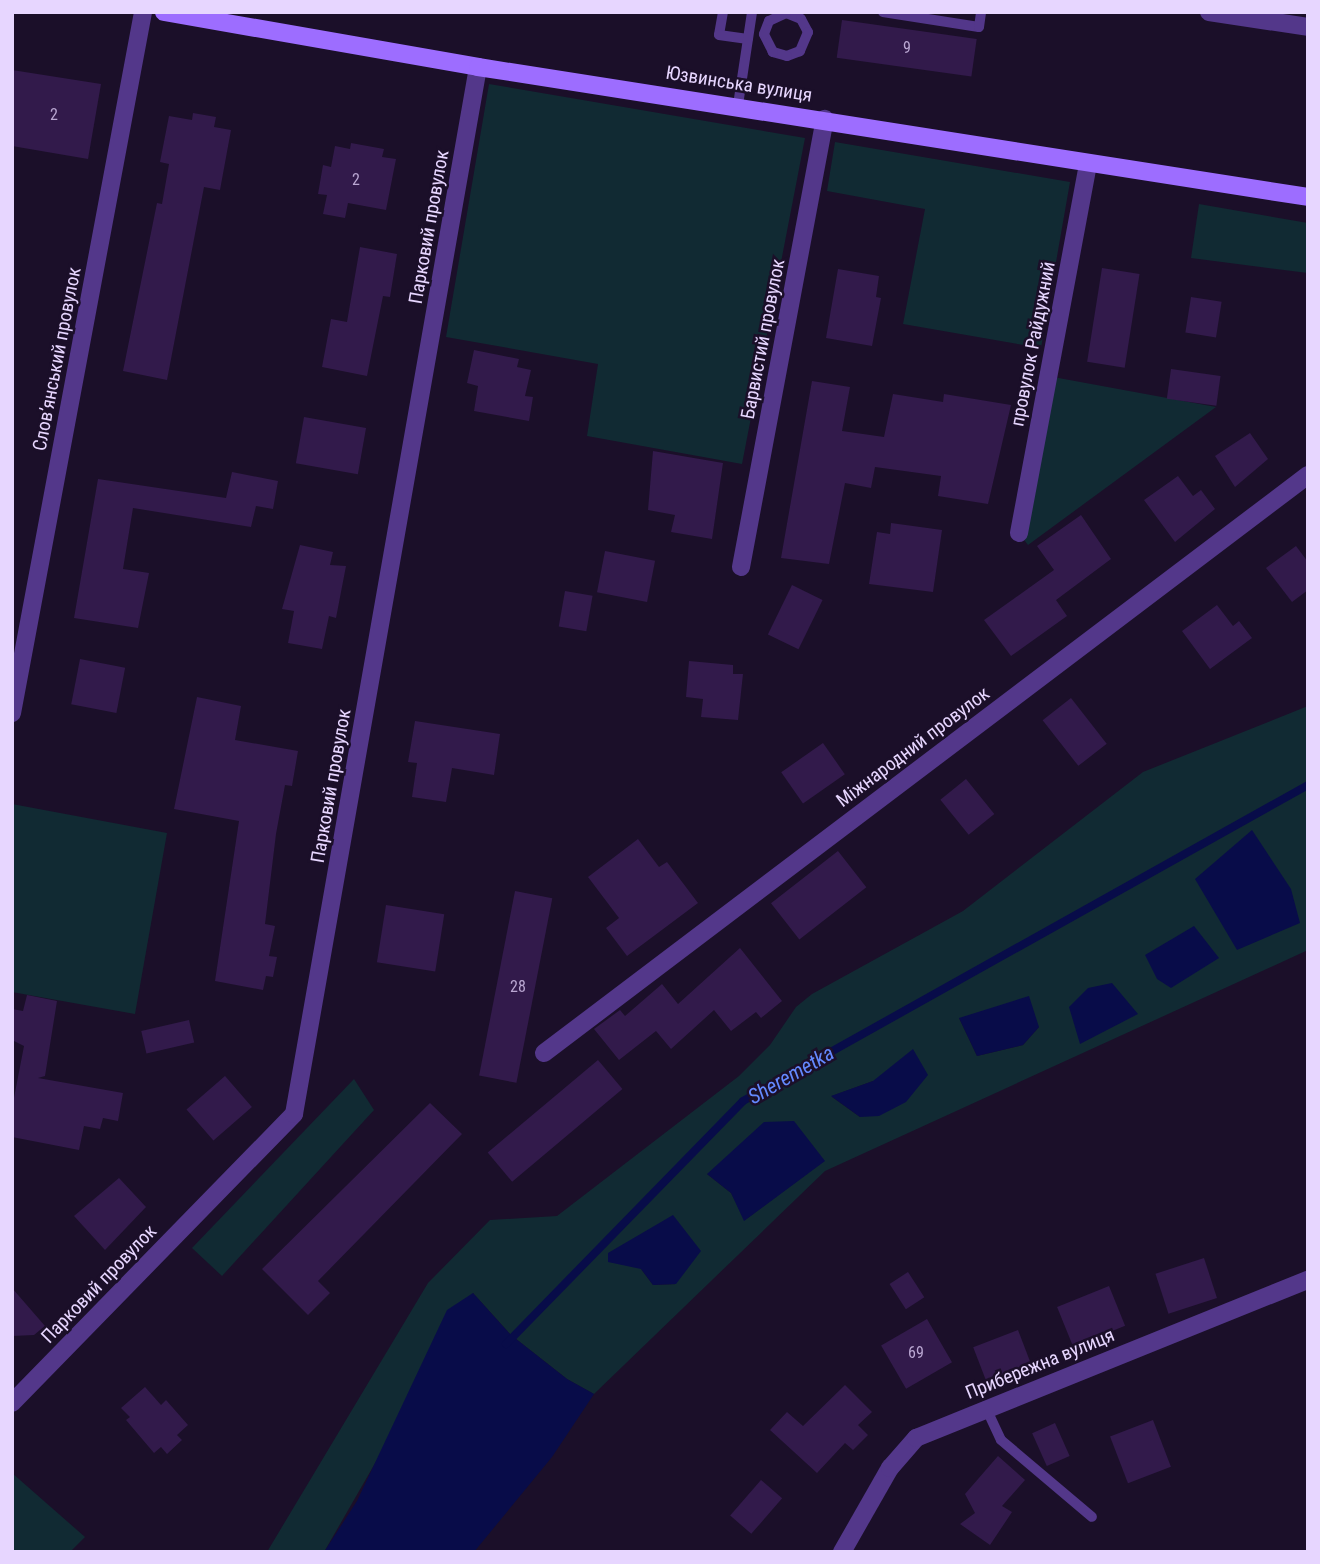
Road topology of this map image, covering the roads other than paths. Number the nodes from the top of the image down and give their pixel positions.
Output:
1 (143, 12) edge
2 (164, 12) edge
3 (723, 12) edge
4 (752, 12) edge
5 (883, 12) edge
6 (981, 12) edge
7 (1209, 12) edge
8 (1308, 27) edge
9 (748, 39) junction
10 (478, 67) junction
11 (738, 105) junction
12 (825, 119) junction
13 (1088, 163) junction
14 (1308, 197) edge
15 (1308, 475) edge
16 (1019, 533) dead end
17 (741, 567) dead end
18 (12, 713) edge
19 (544, 1053) dead end
20 (1308, 1280) edge
21 (12, 1403) edge
22 (986, 1408) junction
23 (1092, 1517) dead end
24 (842, 1552) edge

1 - 18 street, Словʼянський провулок
2 - 10 main road, Юзвинська вулиця
3 - 9 lane
4 - 9 lane
5 - 6 lane
7 - 8 street
9 - 11 lane
10 - 11 main road, Юзвинська вулиця
10 - 21 street, Парковий провулок
11 - 12 main road, Юзвинська вулиця
12 - 13 main road, Юзвинська вулиця
12 - 17 street, Барвистий провулок
13 - 14 main road, Юзвинська вулиця
13 - 16 street, провулок Райдужний
15 - 19 street, Міжнародний провулок
20 - 22 street, Прибережна вулиця
22 - 23 lane
22 - 24 street, Прибережна вулиця

